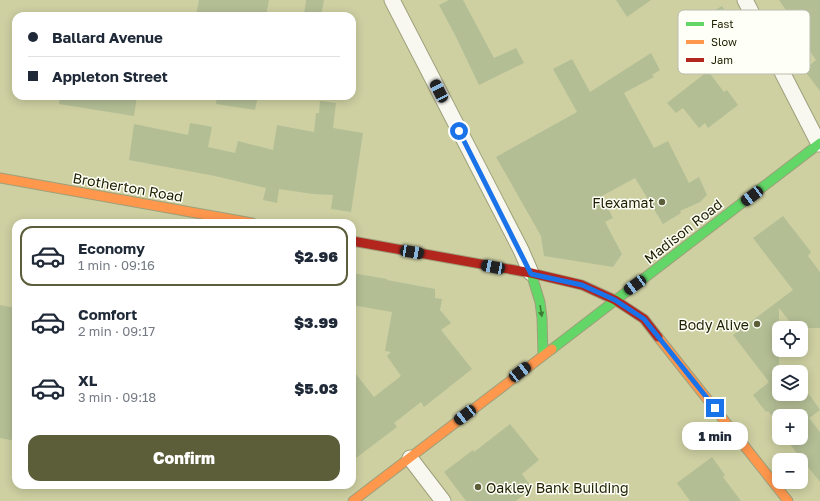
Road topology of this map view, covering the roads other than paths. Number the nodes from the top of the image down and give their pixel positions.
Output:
1 (392, 0) edge
2 (745, 0) edge
3 (750, 10) edge
4 (784, 74) edge
5 (820, 143) edge
6 (0, 178) edge
7 (230, 219) edge
8 (356, 242) edge
9 (531, 274) junction
10 (615, 300) junction
11 (543, 355) junction
12 (410, 458) junction
13 (353, 501) edge
14 (443, 501) edge
15 (788, 501) edge

1 - 9 street
2 - 3 street
4 - 5 street
5 - 10 street, Madison Road
6 - 7 street, Brotherton Road
8 - 9 street
9 - 10 street
9 -> 11 street
10 - 11 street, Madison Road
10 - 15 street
11 - 12 street, Madison Road
12 - 13 street, Madison Road
12 - 14 street

